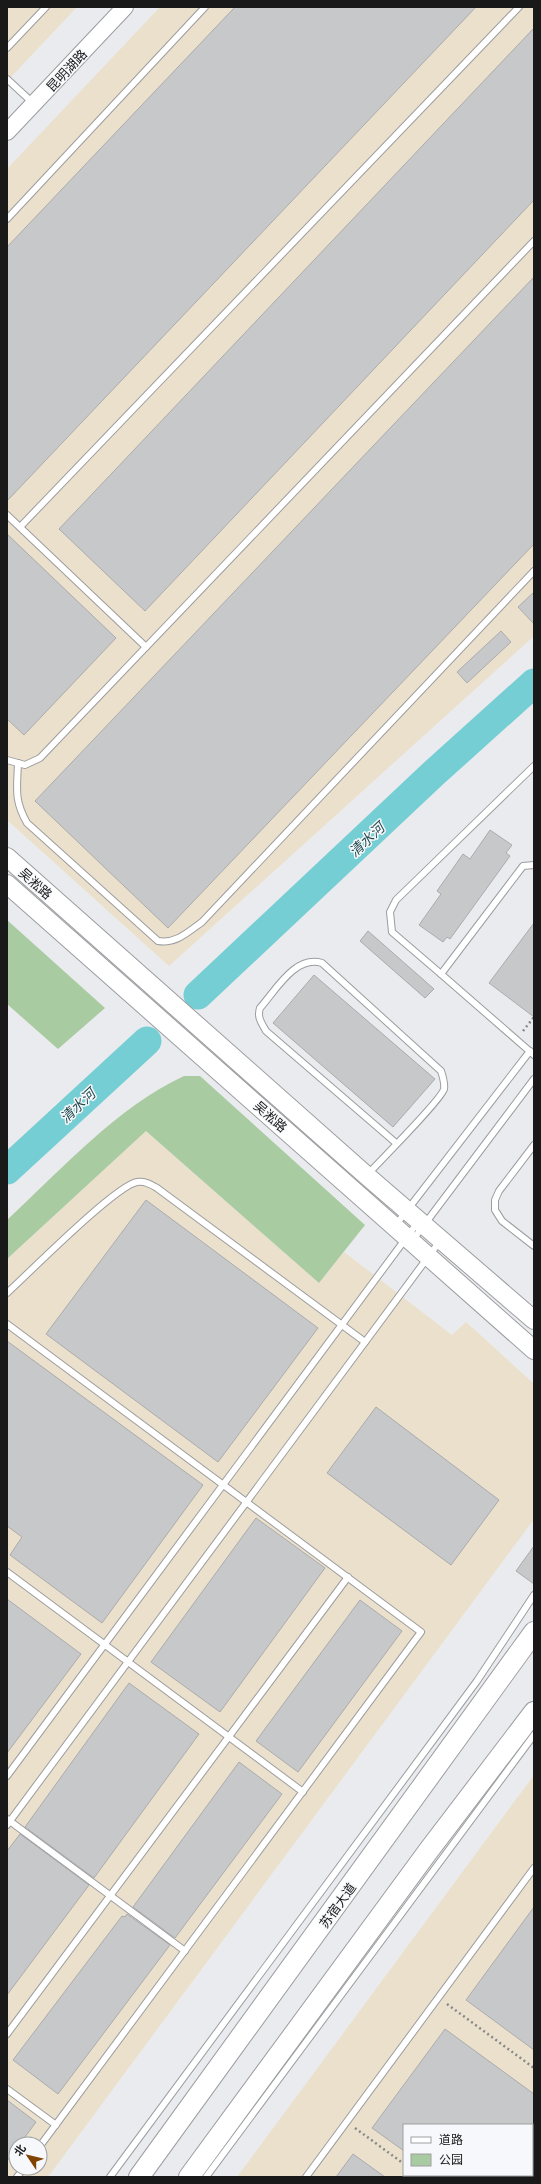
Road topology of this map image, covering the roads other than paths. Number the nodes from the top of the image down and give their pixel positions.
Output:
1 (46, 7) edge
2 (125, 7) edge
3 (205, 7) edge
4 (519, 7) edge
5 (7, 48) edge
6 (7, 79) edge
7 (34, 104) junction
8 (7, 132) edge
9 (7, 219) edge
10 (534, 240) edge
11 (7, 515) edge
12 (20, 527) junction
13 (534, 571) edge
14 (146, 647) junction
15 (7, 760) edge
16 (18, 763) junction
17 (534, 766) edge
18 (7, 858) edge
19 (534, 865) edge
20 (7, 884) edge
21 (441, 974) junction
22 (532, 1053) edge
23 (534, 1079) edge
24 (396, 1143) junction
25 (534, 1145) edge
26 (367, 1176) junction
27 (417, 1219) junction
28 (405, 1234) junction
29 (441, 1240) junction
30 (534, 1246) edge
31 (429, 1255) junction
32 (7, 1292) edge
33 (534, 1320) edge
34 (7, 1324) edge
35 (341, 1325) junction
36 (365, 1342) junction
37 (534, 1350) edge
38 (223, 1484) junction
39 (247, 1502) junction
40 (7, 1572) edge
41 (348, 1577) junction
42 (534, 1595) edge
43 (534, 1632) edge
44 (104, 1644) junction
45 (128, 1662) junction
46 (534, 1712) edge
47 (534, 1735) edge
48 (229, 1736) junction
49 (7, 1776) edge
50 (303, 1792) junction
51 (8, 1822) edge
52 (534, 1868) edge
53 (110, 1896) junction
54 (185, 1952) junction
55 (7, 2034) edge
56 (7, 2089) edge
57 (56, 2125) junction
58 (48, 2136) edge
59 (110, 2177) edge
60 (139, 2177) edge
61 (189, 2177) edge
62 (206, 2177) edge
63 (306, 2177) edge

1 - 5 lane
2 - 7 street, 昆明湖路
3 - 9 lane
4 - 12 lane
6 - 7 lane
7 - 8 street, 昆明湖路
10 - 14 lane
11 - 12 lane
12 - 14 lane
13 - 16 lane
14 - 16 lane
15 - 16 lane
17 - 21 lane
18 - 26 main road, 吴淞路
19 - 21 lane
20 - 28 main road, 吴淞路
21 - 22 lane
22 - 27 lane
23 - 27 lane
24 - 24 lane
24 - 26 lane
25 - 30 lane
26 - 27 main road, 吴淞路
27 - 28 lane
27 - 28 lane
27 - 29 main road, 吴淞路
28 - 31 main road, 吴淞路
28 - 35 lane
29 - 31 lane
29 - 33 main road, 吴淞路
31 - 36 lane
31 - 37 main road, 吴淞路
32 - 35 lane
34 - 38 lane
35 - 36 lane
35 - 38 lane
36 - 39 lane
38 - 39 lane
38 - 44 lane
39 - 41 lane
39 - 45 lane
40 - 44 lane
41 - 48 lane
41 - 50 lane
42 - 59 lane
43 - 60 main road, 苏宿大道
44 - 45 lane
44 - 49 lane
45 - 48 lane
45 - 51 lane
46 - 61 main road
47 - 62 lane
48 - 50 lane
48 - 53 lane
50 - 54 lane
51 - 53 lane
52 - 63 lane
53 - 54 lane
53 - 55 lane
54 - 57 lane
56 - 57 lane
57 - 58 lane

